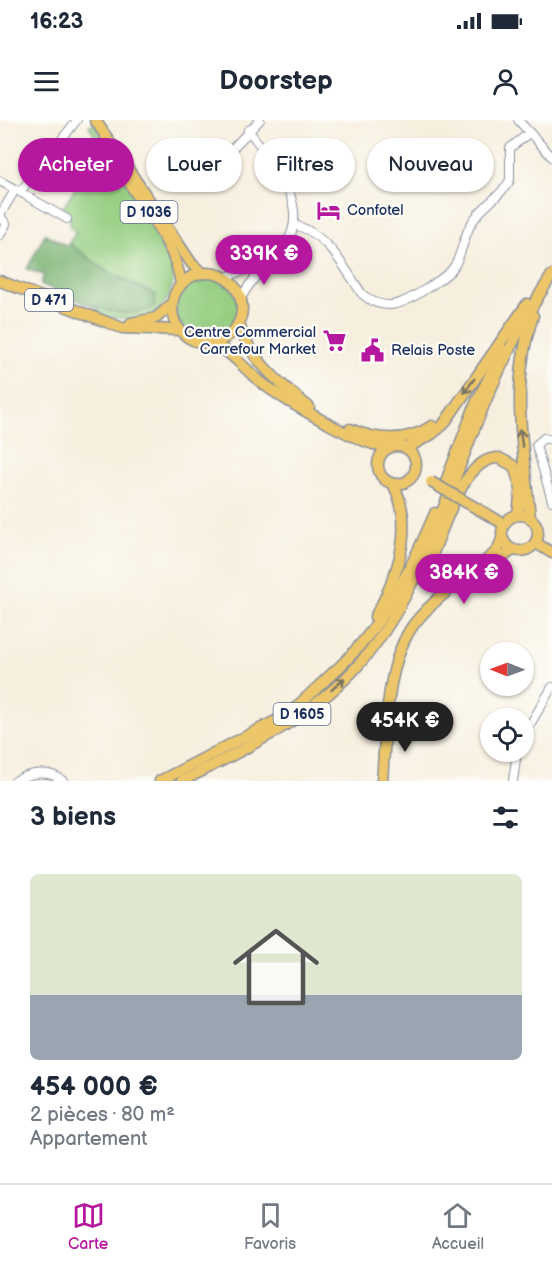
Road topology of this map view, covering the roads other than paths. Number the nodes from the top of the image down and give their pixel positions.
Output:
1 (77, 120) edge
2 (95, 120) edge
3 (260, 120) edge
4 (518, 120) edge
5 (248, 130) junction
6 (529, 133) junction
7 (107, 138) edge
8 (242, 138) edge
9 (552, 157) edge
10 (134, 178) edge
11 (0, 181) edge
12 (134, 190) edge
13 (17, 191) junction
14 (0, 215) edge
15 (68, 219) dead end
16 (294, 225) junction
17 (0, 235) edge
18 (267, 261) junction
19 (203, 273) junction
20 (551, 273) edge
21 (226, 277) junction
22 (0, 281) edge
23 (181, 284) junction
24 (241, 298) junction
25 (172, 304) junction
26 (527, 304) junction
27 (98, 319) junction
28 (239, 322) junction
29 (180, 330) junction
30 (211, 343) junction
31 (453, 409) junction
32 (330, 423) junction
33 (552, 440) edge
34 (362, 442) junction
35 (390, 447) junction
36 (407, 448) junction
37 (416, 463) junction
38 (378, 466) junction
39 (430, 482) junction
40 (405, 483) junction
41 (393, 484) junction
42 (552, 501) edge
43 (518, 514) junction
44 (530, 517) junction
45 (504, 524) junction
46 (502, 539) junction
47 (536, 543) junction
48 (513, 550) junction
49 (552, 553) edge
50 (404, 602) junction
51 (331, 675) junction
52 (552, 687) edge
53 (534, 718) edge
54 (516, 762) edge
55 (15, 781) edge
56 (63, 781) edge
57 (160, 781) edge
58 (182, 781) edge
59 (382, 781) edge
60 (388, 781) edge
61 (513, 781) edge

1 - 13 street
2 - 7 main road, D 1036
3 - 5 street
4 - 6 street
5 - 8 street
5 - 16 street
6 - 9 street
6 - 16 street
10 - 19 main road, D 1036
11 - 13 street
12 - 23 main road, D 1036
13 - 14 street
13 - 15 street
14 - 17 street
16 - 18 street
18 - 21 street
18 - 24 street
19 - 21 main road
19 - 23 main road
20 - 26 main road
44 -> 20 main road
20 - 50 main road
21 - 24 main road
22 - 27 main road, D 471
23 - 25 main road
24 - 28 main road
25 - 27 main road, D 471
25 - 29 main road
26 -> 31 main road
26 - 51 main road, D 1605
27 - 29 main road, D 471
28 - 30 main road
28 - 32 main road
29 - 30 main road
30 - 32 main road
31 - 32 main road
31 - 36 main road
32 - 34 main road
33 - 42 street
34 - 35 main road
34 - 38 main road
35 - 36 main road
35 - 38 main road
36 - 37 main road
37 - 39 main road
37 - 40 main road
38 - 41 main road
39 - 40 main road
39 - 45 main road, bridge
40 - 41 main road
41 - 51 main road
43 - 44 main road
43 - 45 main road
43 - 50 main road
44 - 47 main road
45 - 46 main road
46 - 48 main road
46 - 59 main road
47 - 48 main road
47 - 49 main road
48 - 60 main road
58 -> 50 main road, D 1605
51 - 57 main road, D 1605
52 - 53 street
54 - 61 street
55 - 56 street

